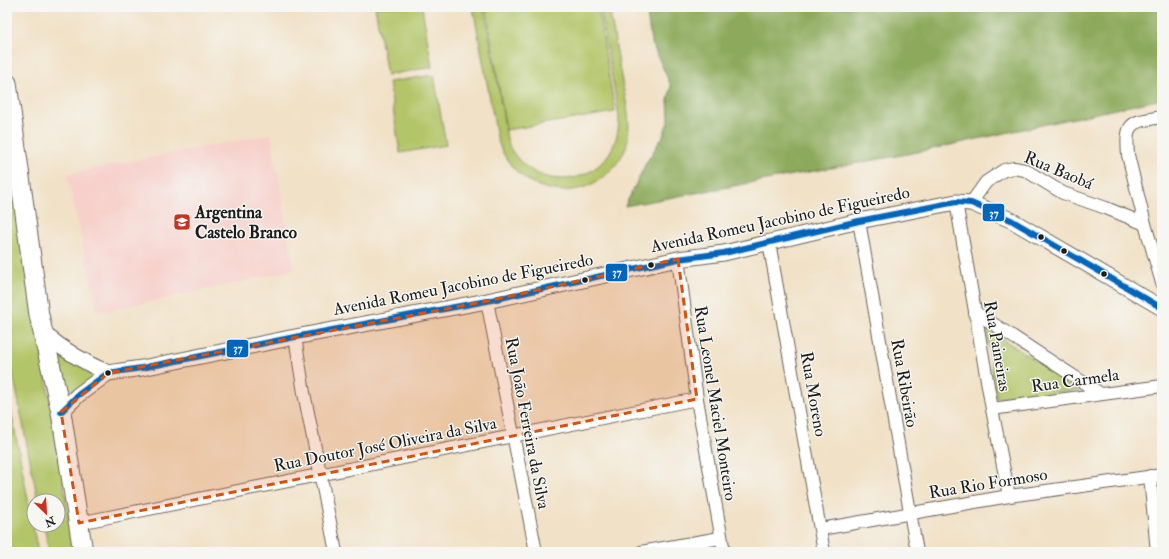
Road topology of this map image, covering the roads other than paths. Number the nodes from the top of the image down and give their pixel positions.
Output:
1 (7, 83) edge
2 (1162, 117) edge
3 (956, 202) junction
4 (971, 203) junction
5 (859, 221) junction
6 (1145, 224) junction
7 (769, 242) junction
8 (678, 259) junction
9 (1162, 283) edge
10 (487, 301) junction
11 (1162, 308) edge
12 (975, 312) junction
13 (44, 334) junction
14 (294, 337) junction
15 (108, 373) junction
16 (1162, 386) edge
17 (1101, 394) junction
18 (697, 399) junction
19 (992, 409) junction
20 (61, 412) junction
21 (513, 436) junction
22 (321, 474) junction
23 (1156, 475) edge
24 (1009, 496) junction
25 (910, 513) junction
26 (79, 523) junction
27 (821, 529) junction
28 (720, 538) junction
29 (83, 552) edge
30 (336, 552) edge
31 (536, 552) edge
32 (641, 552) edge
33 (724, 552) edge
34 (824, 552) edge
35 (917, 552) edge
36 (1157, 552) edge

1 - 13 highway
2 - 6 street
3 - 4 street, Avenida Romeu Jacobino de Figueiredo
3 - 5 street, Avenida Romeu Jacobino de Figueiredo
3 - 12 street, Rua Paineiras
4 - 6 street, Rua Baobá
4 - 11 street, Avenida Romeu Jacobino de Figueiredo
5 - 7 street, Avenida Romeu Jacobino de Figueiredo
5 - 25 street, Rua Ribeirão
6 - 9 street
7 - 8 street, Avenida Romeu Jacobino de Figueiredo
7 - 27 street, Rua Moreno
8 - 10 street, Avenida Romeu Jacobino de Figueiredo
8 - 18 street, Rua Leonel Maciel Monteiro
10 - 14 street, Avenida Romeu Jacobino de Figueiredo
10 - 21 street, Rua João Ferreira da Silva
12 - 17 street
12 - 19 street, Rua Paineiras
13 - 15 street
13 - 20 highway
14 - 15 street, Avenida Romeu Jacobino de Figueiredo
14 - 22 street
15 - 20 street, Avenida Romeu Jacobino de Figueiredo
16 - 17 street, Rua Carmela
17 - 19 street, Rua Carmela
18 - 21 street, Rua Doutor José Oliveira da Silva
18 - 28 street, Rua Leonel Maciel Monteiro
19 - 24 street, Rua Paineiras
20 - 26 highway
21 - 22 street, Rua Doutor José Oliveira da Silva
21 - 31 street, Rua João Ferreira da Silva
22 - 26 street, Rua Doutor José Oliveira da Silva
22 - 30 street
23 - 24 street, Rua Rio Formoso
23 - 36 street
24 - 25 street, Rua Rio Formoso
25 - 27 street, Rua Rio Formoso
25 - 35 street, Rua Ribeirão
26 - 29 highway
27 - 34 street, Rua Moreno
28 - 32 street
28 - 33 street, Rua Leonel Maciel Monteiro

